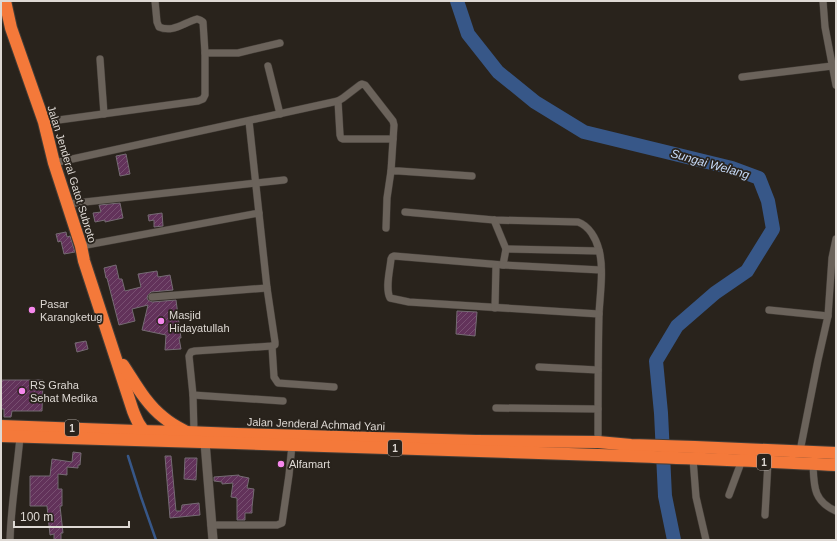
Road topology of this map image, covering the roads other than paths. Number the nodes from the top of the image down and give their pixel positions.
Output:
1 (5, 1) edge
2 (154, 1) edge
3 (823, 1) edge
4 (280, 43) dead end
5 (205, 53) junction
6 (100, 59) dead end
7 (268, 66) dead end
8 (832, 66) junction
9 (742, 77) dead end
10 (836, 85) edge
11 (338, 101) junction
12 (104, 114) junction
13 (280, 114) junction
14 (249, 121) junction
15 (44, 122) junction
16 (393, 139) junction
17 (54, 163) junction
18 (391, 171) junction
19 (472, 176) dead end
20 (284, 180) dead end
21 (256, 184) junction
22 (68, 204) junction
23 (405, 212) dead end
24 (259, 214) junction
25 (494, 220) junction
26 (386, 228) dead end
27 (836, 239) edge
28 (81, 246) junction
29 (506, 249) junction
30 (600, 251) junction
31 (499, 265) junction
32 (601, 270) junction
33 (267, 288) junction
34 (152, 297) dead end
35 (495, 308) junction
36 (769, 310) dead end
37 (599, 314) junction
38 (828, 316) junction
39 (272, 346) junction
40 (115, 354) junction
41 (539, 367) dead end
42 (598, 370) junction
43 (334, 388) dead end
44 (192, 395) junction
45 (283, 401) dead end
46 (496, 408) dead end
47 (598, 409) junction
48 (1, 426) edge
49 (143, 431) junction
50 (190, 432) junction
51 (1, 436) edge
52 (20, 437) junction
53 (162, 441) junction
54 (205, 442) junction
55 (598, 442) junction
56 (292, 445) junction
57 (630, 451) junction
58 (800, 451) junction
59 (836, 453) edge
60 (693, 459) junction
61 (742, 460) junction
62 (768, 462) junction
63 (813, 464) junction
64 (836, 465) edge
65 (729, 495) dead end
66 (836, 511) edge
67 (765, 515) dead end
68 (212, 525) junction
69 (10, 540) edge
70 (213, 540) edge
71 (706, 540) edge

1 - 15 highway, Jalan Jenderal Gatot Subroto
2 - 5 street
3 - 8 street
4 - 5 street
5 - 12 street
6 - 12 street
7 - 13 street
8 - 9 street
8 - 10 street
11 - 13 street
11 - 16 street
11 - 16 street
12 - 15 street
13 - 14 street
14 - 17 street
14 - 21 street
15 - 17 highway, Jalan Jenderal Gatot Subroto
16 - 18 street
17 - 22 highway, Jalan Jenderal Gatot Subroto
18 - 19 street
18 - 26 street
20 - 21 street
21 - 22 street
21 - 24 street
22 - 28 highway, Jalan Jenderal Gatot Subroto
23 - 25 street
24 - 28 street
24 - 33 street
25 - 29 street
25 - 30 street
27 - 38 street
28 - 40 highway, Jalan Jenderal Gatot Subroto
29 - 30 street
29 - 31 street
30 - 32 street
31 - 32 street
31 - 35 street
31 - 35 street
32 - 37 street
33 - 34 street
33 - 39 street
35 - 37 street
36 - 38 street
37 - 42 street
38 - 58 street
39 - 43 street
39 - 44 street
40 - 49 highway, Jalan Jenderal Gatot Subroto
40 - 50 highway, Jalan Jenderal Gatot Subroto
41 - 42 street
42 - 47 street
44 - 45 street
44 - 50 street
46 - 47 street
47 - 55 street
48 - 49 highway, Jalan Jenderal Achmad Yani / 1
49 - 50 highway, Jalan Jenderal Achmad Yani / 1
49 - 53 highway
50 - 55 highway, Jalan Jenderal Achmad Yani / 1
51 - 52 highway, Jalan Jenderal Achmad Yani / 1
52 - 53 highway, Jalan Jenderal Achmad Yani / 1
52 - 69 street
53 - 54 highway, Jalan Jenderal Achmad Yani / 1
54 - 56 highway, Jalan Jenderal Achmad Yani / 1
54 - 68 street
55 - 57 highway, Jalan Jenderal Achmad Yani / 1
56 - 57 highway, Jalan Jenderal Achmad Yani / 1
56 - 68 street
57 - 58 highway, 1
57 - 60 highway, 1
58 - 59 highway, 1
60 - 61 highway, 1
60 - 71 street
61 - 62 highway, 1
61 - 65 street
62 - 63 highway, 1
62 - 67 street
63 - 64 highway, 1
63 - 66 street
68 - 70 street

